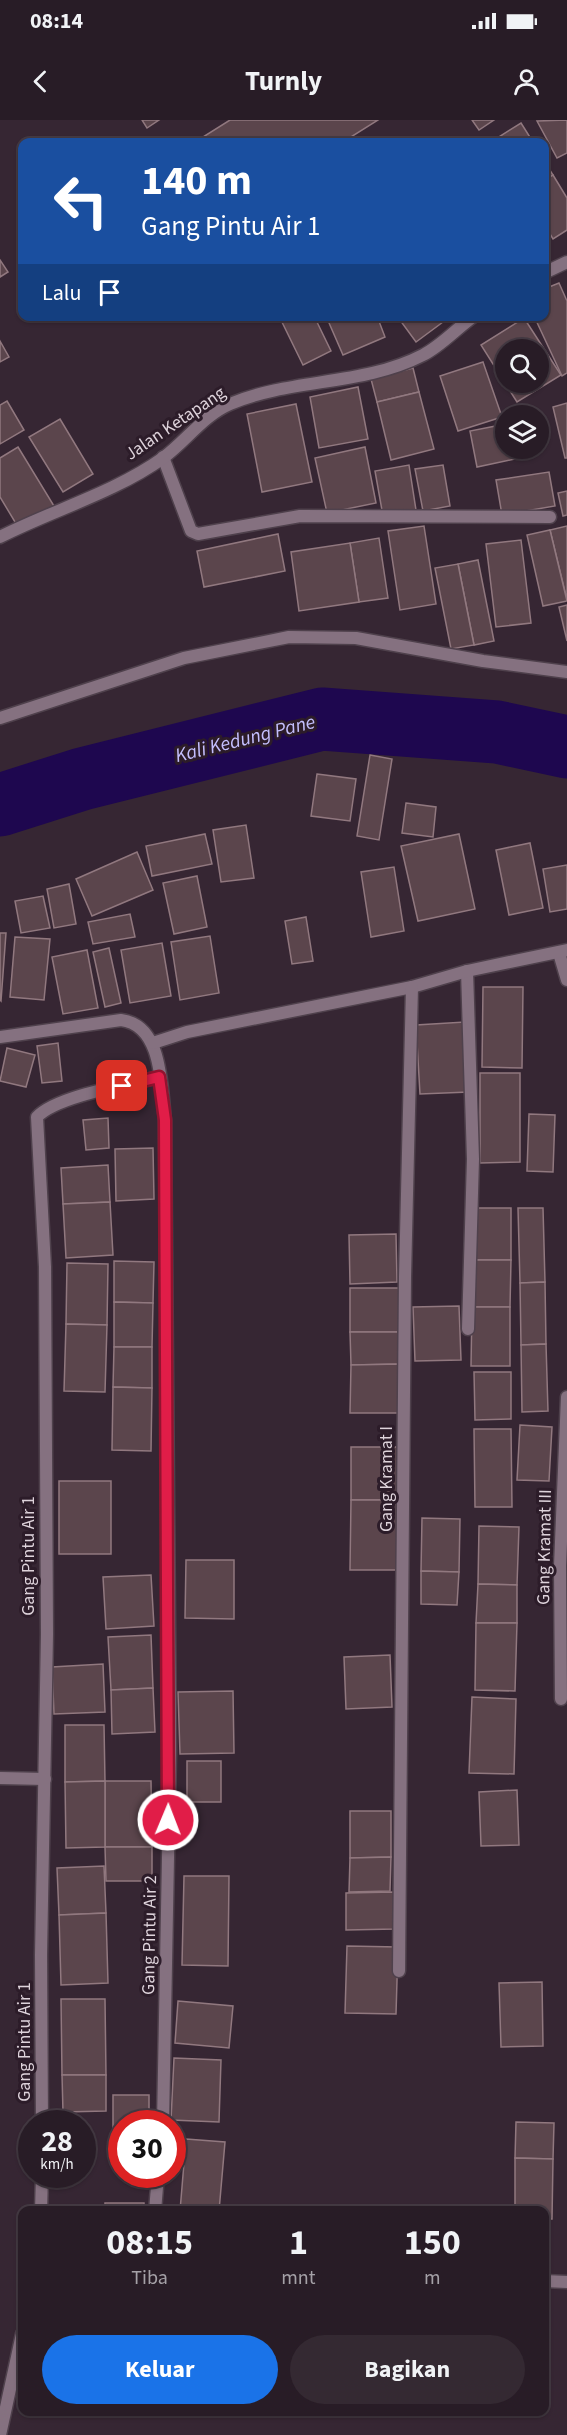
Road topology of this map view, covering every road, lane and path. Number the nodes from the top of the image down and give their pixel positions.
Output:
1 (567, 262) edge
2 (549, 271) edge
3 (468, 321) edge
4 (163, 457) junction
5 (550, 517) dead end
6 (0, 537) edge
7 (567, 672) edge
8 (0, 718) edge
9 (563, 952) edge
10 (467, 971) junction
11 (567, 980) edge
12 (411, 987) junction
13 (0, 1037) edge
14 (151, 1040) junction
15 (158, 1072) junction
16 (468, 1329) dead end
17 (567, 1396) edge
18 (561, 1699) dead end
19 (0, 1778) edge
20 (45, 1779) junction
21 (399, 1971) dead end
22 (42, 2110) edge
23 (163, 2110) edge
24 (41, 2188) edge
25 (157, 2188) edge
26 (40, 2206) edge
27 (155, 2206) edge
28 (549, 2281) edge
29 (567, 2282) edge
30 (18, 2352) edge
31 (0, 2435) edge

1 - 2 street
3 - 4 street, Jalan Ketapang
4 - 5 street
4 - 6 street, Jalan Ketapang
7 - 8 street
9 - 10 street
9 - 11 street
10 - 12 street
10 - 16 street
12 - 14 street
12 - 21 street, Gang Kramat I
13 - 14 street
14 - 15 street, Gang Pintu Air 2
15 - 20 street, Gang Pintu Air 1
15 - 23 street, Gang Pintu Air 2
17 - 18 street, Gang Kramat III
19 - 20 street
20 - 22 street, Gang Pintu Air 1
24 - 26 street
25 - 27 street
28 - 29 street
30 - 31 street

